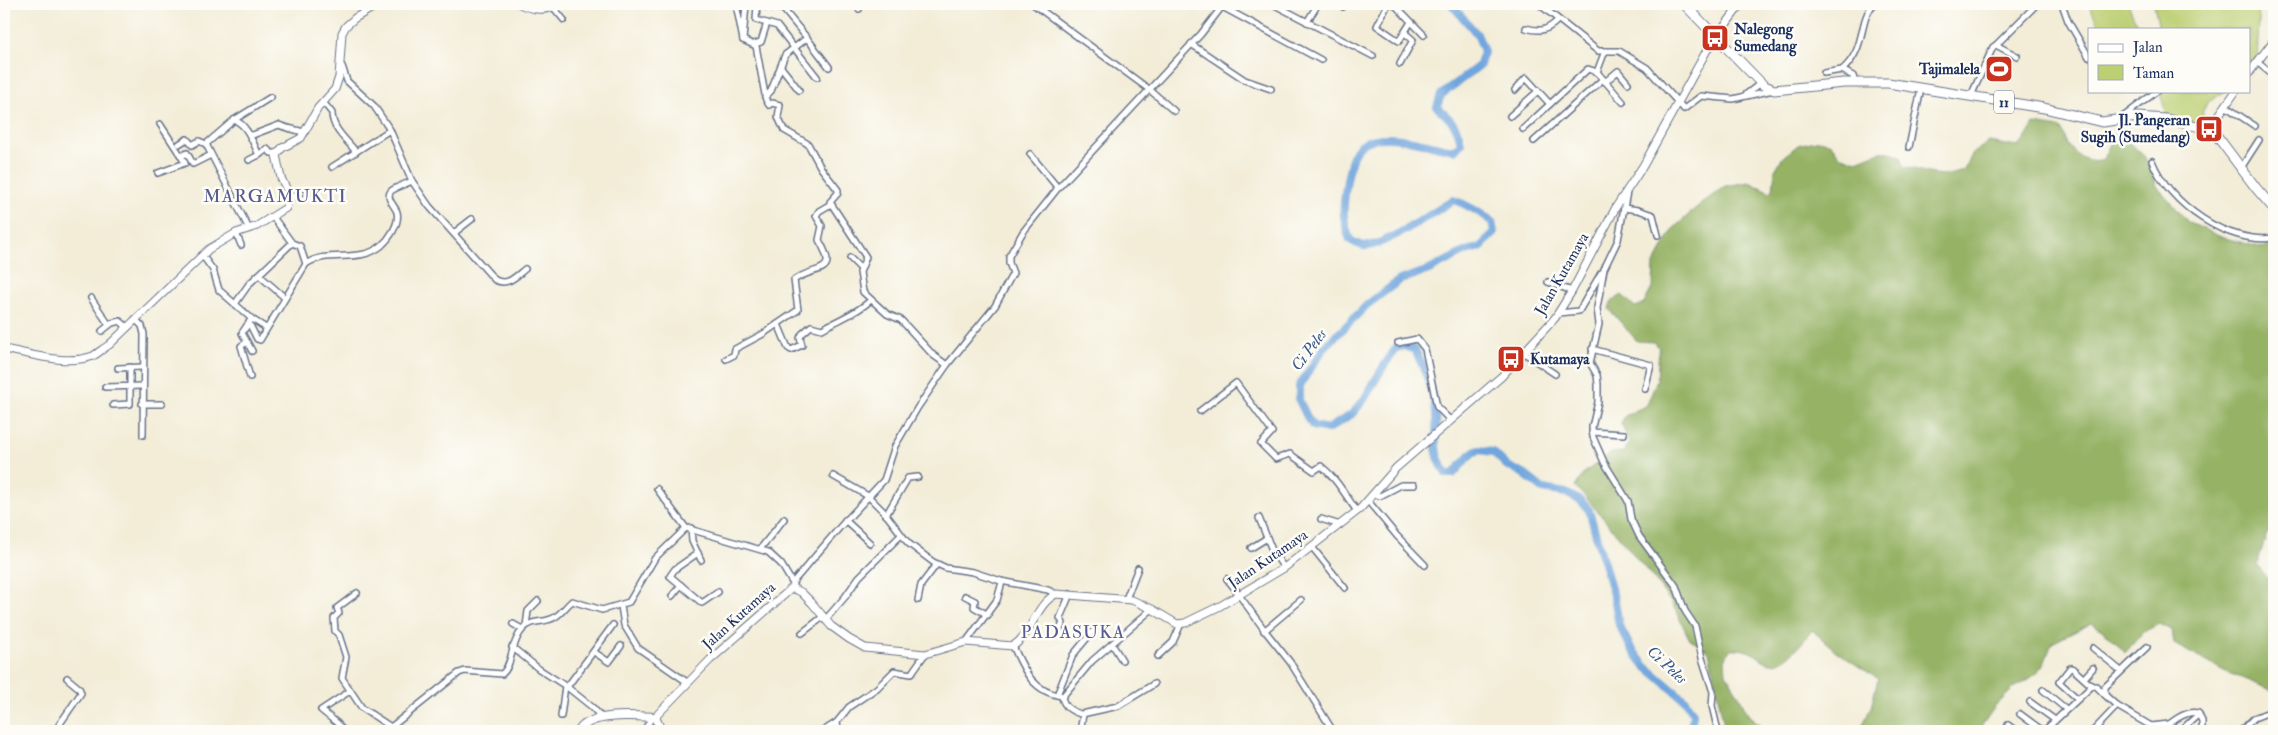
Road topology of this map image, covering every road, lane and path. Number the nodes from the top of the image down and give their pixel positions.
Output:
1 (379, 4) edge
2 (520, 4) edge
3 (736, 4) edge
4 (746, 4) edge
5 (1033, 4) edge
6 (1273, 4) edge
7 (1318, 4) edge
8 (1388, 4) edge
9 (1394, 4) edge
10 (1539, 4) edge
11 (1684, 4) edge
12 (1698, 4) edge
13 (1741, 4) edge
14 (1874, 4) edge
15 (2037, 4) edge
16 (2062, 4) edge
17 (1221, 5) edge
18 (555, 6) edge
19 (1691, 12) junction
20 (564, 20) dead end
21 (1558, 20) junction
22 (1307, 22) junction
23 (1411, 22) junction
24 (767, 23) junction
25 (1526, 28) dead end
26 (1404, 33) junction
27 (1424, 35) dead end
28 (807, 38) junction
29 (1716, 38) junction
30 (743, 40) junction
31 (2274, 40) edge
32 (752, 43) junction
33 (1191, 44) junction
34 (1996, 44) junction
35 (795, 49) junction
36 (1605, 51) junction
37 (341, 55) junction
38 (2088, 55) edge
39 (1373, 56) dead end
40 (2017, 56) dead end
41 (1321, 60) dead end
42 (2257, 62) junction
43 (1400, 64) dead end
44 (829, 66) dead end
45 (780, 67) junction
46 (1842, 70) junction
47 (1597, 72) junction
48 (1824, 72) dead end
49 (2250, 72) edge
50 (2274, 76) edge
51 (817, 77) dead end
52 (1604, 80) junction
53 (1759, 81) junction
54 (1856, 82) junction
55 (1628, 83) dead end
56 (1271, 89) dead end
57 (1921, 89) junction
58 (799, 90) dead end
59 (1150, 90) junction
60 (1515, 90) dead end
61 (1774, 90) junction
62 (1538, 91) junction
63 (2156, 92) edge
64 (2235, 92) edge
65 (1971, 96) junction
66 (271, 97) dead end
67 (1741, 97) junction
68 (765, 98) junction
69 (323, 102) junction
70 (1623, 102) dead end
71 (1679, 103) junction
72 (1550, 104) junction
73 (2226, 106) junction
74 (1174, 111) dead end
75 (1510, 116) dead end
76 (234, 120) junction
77 (2118, 121) junction
78 (160, 124) dead end
79 (2255, 126) dead end
80 (1523, 129) dead end
81 (2209, 129) junction
82 (390, 130) junction
83 (305, 133) junction
84 (250, 136) junction
85 (2260, 140) dead end
86 (1534, 141) dead end
87 (179, 144) dead end
88 (206, 144) junction
89 (1909, 147) dead end
90 (277, 152) junction
91 (356, 152) junction
92 (1030, 154) dead end
93 (210, 155) junction
94 (260, 155) junction
95 (181, 156) junction
96 (249, 160) dead end
97 (2152, 161) dead end
98 (332, 167) dead end
99 (2241, 168) junction
100 (158, 173) dead end
101 (412, 181) junction
102 (1628, 186) junction
103 (1058, 188) junction
104 (300, 194) dead end
105 (290, 200) junction
106 (831, 204) junction
107 (1624, 208) junction
108 (2274, 209) edge
109 (273, 217) junction
110 (472, 219) dead end
111 (249, 229) junction
112 (236, 233) junction
113 (454, 233) junction
114 (1658, 235) dead end
115 (2274, 238) edge
116 (292, 243) junction
117 (242, 245) dead end
118 (202, 255) junction
119 (850, 258) dead end
120 (306, 264) junction
121 (1606, 264) junction
122 (525, 269) dead end
123 (860, 269) junction
124 (259, 275) junction
125 (1548, 282) dead end
126 (1572, 291) junction
127 (284, 297) junction
128 (91, 298) dead end
129 (871, 300) junction
130 (235, 304) junction
131 (1558, 313) junction
132 (135, 319) junction
133 (250, 321) junction
134 (778, 324) junction
135 (109, 325) junction
136 (127, 327) junction
137 (266, 328) junction
138 (102, 331) dead end
139 (247, 342) junction
140 (1398, 343) dead end
141 (1592, 349) junction
142 (4, 350) edge
143 (252, 351) dead end
144 (1524, 353) junction
145 (726, 359) dead end
146 (947, 365) junction
147 (142, 366) junction
148 (130, 367) junction
149 (118, 368) dead end
150 (1554, 374) dead end
151 (250, 377) dead end
152 (130, 385) junction
153 (143, 386) junction
154 (105, 387) dead end
155 (1646, 389) dead end
156 (113, 404) dead end
157 (142, 404) junction
158 (162, 404) dead end
159 (1200, 411) dead end
160 (1450, 420) junction
161 (1592, 432) junction
162 (1624, 434) dead end
163 (143, 435) dead end
164 (833, 476) dead end
165 (918, 478) dead end
166 (1414, 485) dead end
167 (657, 489) dead end
168 (1373, 494) junction
169 (868, 496) junction
170 (1368, 501) junction
171 (1357, 511) junction
172 (886, 515) junction
173 (1259, 518) dead end
174 (784, 519) dead end
175 (1320, 519) dead end
176 (846, 520) junction
177 (1340, 525) junction
178 (688, 528) junction
179 (901, 535) junction
180 (1267, 538) junction
181 (870, 543) dead end
182 (1312, 547) junction
183 (1251, 548) dead end
184 (760, 549) junction
185 (698, 553) junction
186 (702, 560) dead end
187 (937, 564) junction
188 (1425, 565) dead end
189 (1138, 568) dead end
190 (1284, 568) junction
191 (1227, 579) dead end
192 (1002, 582) junction
193 (681, 585) junction
194 (793, 585) junction
195 (1345, 588) dead end
196 (718, 592) dead end
197 (357, 594) dead end
198 (1056, 594) junction
199 (1070, 594) junction
200 (1240, 595) junction
201 (672, 596) dead end
202 (966, 596) dead end
203 (1126, 599) junction
204 (538, 600) dead end
205 (918, 600) dead end
206 (1301, 600) dead end
207 (620, 606) junction
208 (1152, 609) junction
209 (988, 615) junction
210 (825, 618) junction
211 (513, 624) dead end
212 (1181, 624) junction
213 (613, 625) dead end
214 (524, 628) junction
215 (1093, 631) dead end
216 (1264, 631) junction
217 (802, 633) dead end
218 (1061, 633) dead end
219 (966, 642) junction
220 (1112, 644) junction
221 (621, 646) dead end
222 (1013, 646) junction
223 (512, 647) junction
224 (2093, 648) dead end
225 (2147, 648) dead end
226 (594, 652) junction
227 (925, 654) junction
228 (1158, 656) dead end
229 (1122, 660) dead end
230 (2093, 668) dead end
231 (2121, 671) junction
232 (67, 678) dead end
233 (2084, 678) junction
234 (687, 682) junction
235 (1154, 684) dead end
236 (2092, 686) junction
237 (566, 687) junction
238 (348, 690) junction
239 (2043, 690) dead end
240 (2105, 695) junction
241 (1059, 696) junction
242 (2078, 699) junction
243 (2030, 702) dead end
244 (2117, 706) junction
245 (2066, 709) junction
246 (2274, 710) edge
247 (1082, 714) junction
248 (2020, 714) dead end
249 (2199, 714) junction
250 (560, 716) dead end
251 (654, 716) junction
252 (602, 718) junction
253 (2055, 720) junction
254 (837, 722) junction
255 (2169, 724) junction
256 (2008, 725) dead end
257 (388, 729) edge
258 (55, 731) edge
259 (343, 731) edge
260 (579, 731) edge
261 (644, 731) edge
262 (661, 731) edge
263 (823, 731) edge
264 (838, 731) edge
265 (1080, 731) edge
266 (1333, 731) edge
267 (1718, 731) edge
268 (2016, 731) edge
269 (2044, 731) edge
270 (2093, 731) edge
271 (2160, 731) edge
272 (2180, 731) edge
273 (2202, 731) edge
274 (2241, 731) edge

1 - 37 main road
2 - 18 main road
3 - 30 street
4 - 30 street
5 - 59 street
6 - 22 street
7 - 22 street
8 - 26 street
9 - 23 street
10 - 21 street
11 - 19 highway
12 - 19 street
13 - 29 main road, Jalan Kutamaya
14 - 46 street
15 - 34 street
16 - 38 street
17 - 33 street
17 - 41 street
18 - 20 street
19 - 29 highway
21 - 25 street
21 - 36 street
22 - 39 street
23 - 26 street
23 - 27 street
24 - 28 street
24 - 32 street
24 - 35 street
26 - 43 street
28 - 35 street
28 - 44 street
29 - 53 highway
29 - 71 main road, Jalan Kutamaya
30 - 32 street
31 - 42 main road
32 - 68 street
33 - 56 street
33 - 59 street
34 - 40 street
34 - 65 street
35 - 45 street
35 - 51 street
36 - 47 street
36 - 71 street
37 - 69 main road
37 - 82 street
42 - 49 main road
42 - 50 street
45 - 58 street
45 - 68 street
46 - 48 street
46 - 54 street
47 - 52 street
47 - 72 street
52 - 55 street
52 - 70 street
52 - 86 street
53 - 61 highway
53 - 67 street
54 - 57 highway, 11
54 - 61 highway, 11
57 - 65 highway, 11
57 - 89 street
59 - 74 street
59 - 103 street
60 - 62 street
61 - 67 street
62 - 72 street
62 - 75 street
63 - 77 street
64 - 73 main road
65 - 77 highway, 11
66 - 76 street
67 - 71 street
68 - 106 street
69 - 83 main road
69 - 91 street
71 - 102 main road, Jalan Kutamaya
72 - 80 street
73 - 79 street
73 - 81 main road
76 - 84 street
76 - 88 street
77 - 81 highway, 11
78 - 95 street
81 - 99 highway
82 - 91 street
82 - 101 street
83 - 84 street
83 - 90 main road
84 - 94 street
85 - 99 street
87 - 88 street
88 - 93 street
90 - 94 street
90 - 105 main road
91 - 98 street
92 - 103 street
93 - 95 street
93 - 111 street
94 - 96 street
95 - 100 street
97 - 115 street
99 - 108 highway
101 - 113 street
101 - 120 street
102 - 107 street
102 - 126 main road, Jalan Kutamaya
103 - 146 street
104 - 105 street
105 - 109 main road
106 - 123 street
106 - 134 street
107 - 114 street
107 - 121 street
109 - 111 main road
109 - 116 street
110 - 113 street
111 - 112 main road
112 - 117 street
112 - 118 main road
113 - 122 street
116 - 120 street
116 - 124 street
118 - 130 street
118 - 132 main road
119 - 123 street
120 - 127 street
121 - 131 street
121 - 141 street
123 - 129 street
124 - 127 street
124 - 130 street
125 - 126 street
126 - 131 main road, Jalan Kutamaya
127 - 137 street
128 - 135 street
129 - 134 street
129 - 146 street
130 - 133 street
131 - 144 main road, Jalan Kutamaya
132 - 136 main road
132 - 147 street
133 - 137 street
133 - 137 street
133 - 139 street
134 - 145 street
135 - 136 street
135 - 138 street
136 - 142 main road
139 - 143 street
139 - 151 street
140 - 160 street
141 - 155 street
141 - 161 street
144 - 150 street
144 - 160 main road, Jalan Kutamaya
146 - 169 street
147 - 148 street
147 - 153 street
148 - 149 street
148 - 152 street
152 - 153 street
152 - 154 street
152 - 156 street
153 - 157 street
157 - 158 street
157 - 163 street
159 - 171 street
160 - 168 main road, Jalan Kutamaya
161 - 162 street
161 - 267 street
164 - 169 street
165 - 172 street
166 - 168 street
167 - 178 street
168 - 170 main road, Jalan Kutamaya
169 - 172 street
169 - 176 street
170 - 171 main road, Jalan Kutamaya
170 - 188 street
171 - 177 main road, Jalan Kutamaya
172 - 179 street
173 - 180 street
174 - 184 street
175 - 177 street
176 - 181 street
176 - 194 street
177 - 182 main road, Jalan Kutamaya
178 - 184 street
178 - 185 street
178 - 207 street
179 - 187 street
179 - 210 street
180 - 183 street
180 - 190 street
182 - 190 main road, Jalan Kutamaya
182 - 195 street
184 - 194 street
185 - 186 street
185 - 193 street
187 - 192 street
187 - 205 street
189 - 203 street
190 - 200 main road, Jalan Kutamaya
191 - 200 street
192 - 198 street
192 - 209 street
193 - 196 street
193 - 201 street
194 - 210 main road, Jalan Kutamaya
194 - 234 main road, Jalan Kutamaya
197 - 238 street
198 - 199 main road
198 - 222 main road
199 - 203 main road
199 - 218 street
200 - 212 main road, Jalan Kutamaya
200 - 216 street
202 - 209 street
203 - 208 main road
204 - 214 street
206 - 216 street
207 - 214 street
207 - 234 street
208 - 212 main road
208 - 220 street
209 - 219 street
210 - 217 street
210 - 227 main road, Jalan Kutamaya
211 - 214 street
212 - 228 street
213 - 226 street
214 - 223 street
215 - 241 street
216 - 266 street
219 - 222 main road, Jalan Kutamaya
219 - 227 main road, Jalan Kutamaya
220 - 229 street
220 - 241 street
221 - 226 street
222 - 241 street
223 - 237 street
223 - 257 street
224 - 231 street
225 - 231 street
226 - 237 street
227 - 254 street
230 - 233 street
231 - 240 street
232 - 258 street
233 - 236 street
233 - 242 street
234 - 251 main road, Jalan Kutamaya
235 - 247 street
236 - 240 street
236 - 242 street
237 - 250 street
237 - 252 street
238 - 257 street
238 - 259 street
239 - 245 street
240 - 244 street
241 - 247 street
242 - 245 street
243 - 253 street
244 - 255 street
244 - 270 street
245 - 253 street
246 - 274 street
247 - 265 street
248 - 269 street
249 - 255 street
249 - 272 street
249 - 273 street
251 - 252 main road
251 - 261 street
251 - 262 main road
252 - 260 main road
253 - 269 street
254 - 263 street
254 - 264 street
255 - 271 street
256 - 268 street

